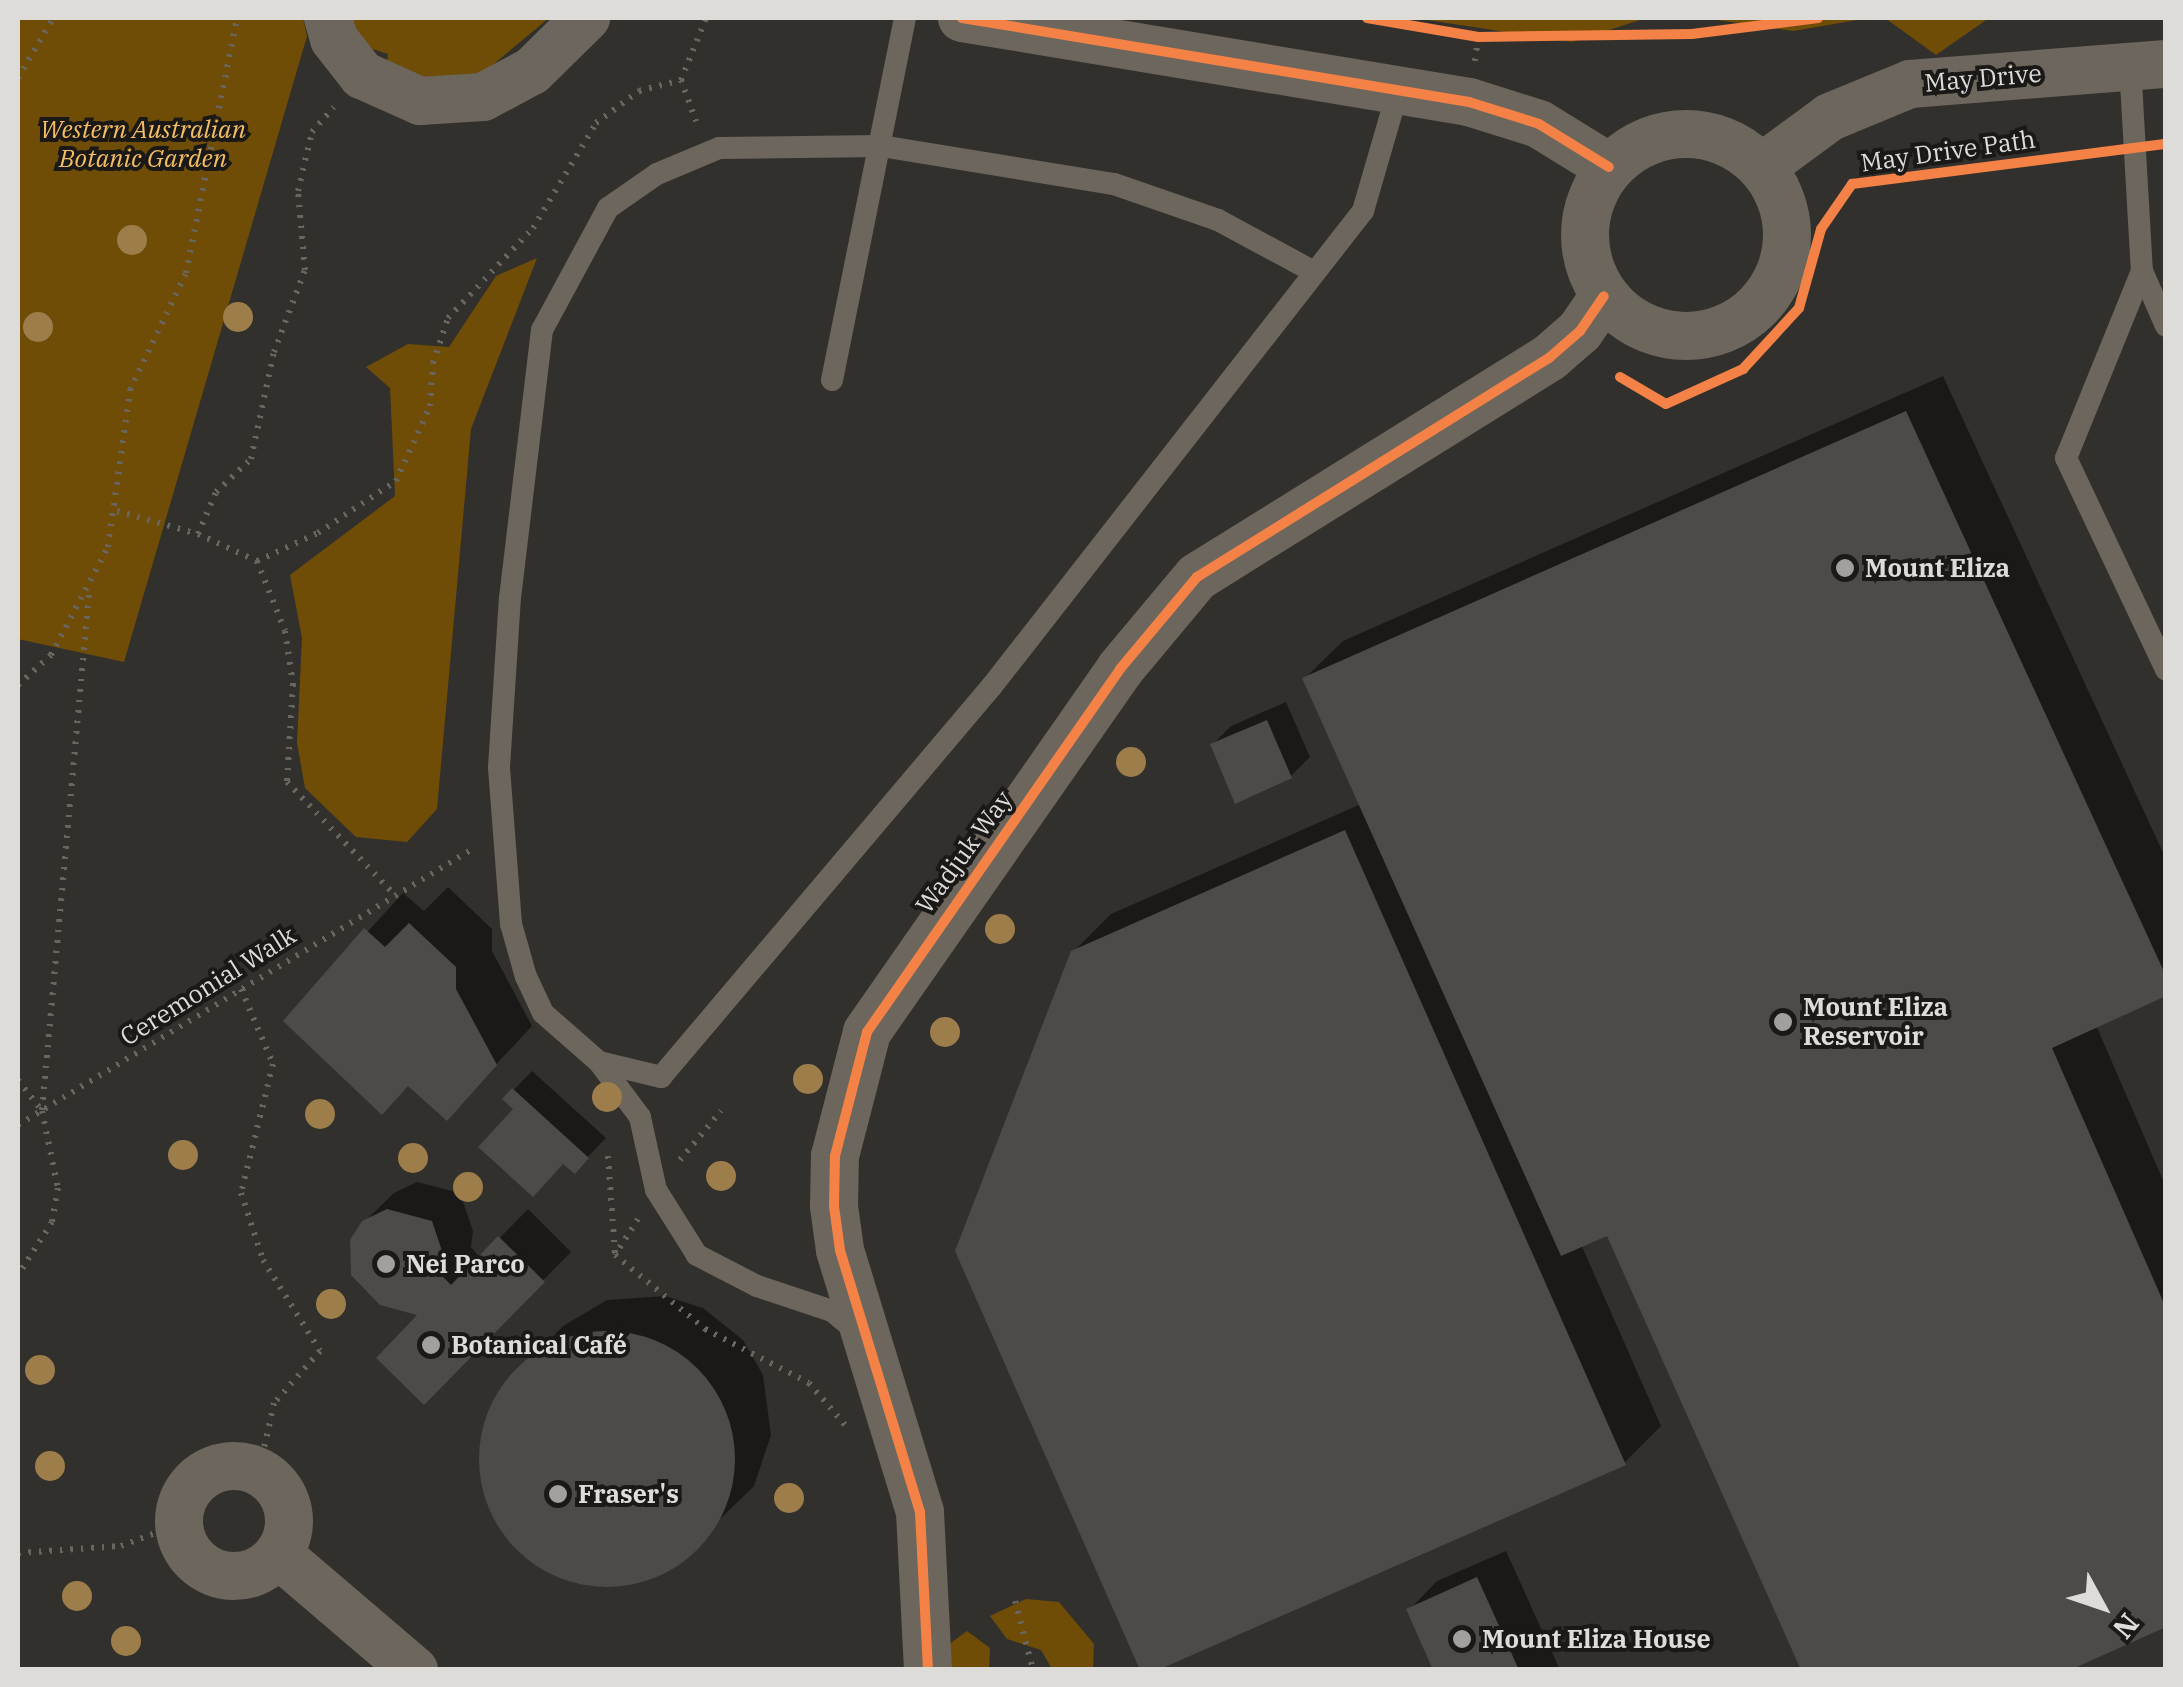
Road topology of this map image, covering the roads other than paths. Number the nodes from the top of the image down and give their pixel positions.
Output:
1 (328, 18) edge
2 (586, 18) edge
3 (905, 18) edge
4 (962, 18) edge
5 (2148, 64) edge
6 (1397, 94) junction
7 (881, 146) junction
8 (1762, 166) junction
9 (1608, 167) junction
10 (2142, 271) junction
11 (1314, 272) junction
12 (1604, 296) junction
13 (2166, 326) edge
14 (832, 380) dead end
15 (2166, 670) edge
16 (599, 1062) junction
17 (871, 1344) junction
18 (278, 1554) junction
19 (414, 1670) edge
20 (928, 1670) edge

1 - 2 street
3 - 7 lane
4 - 6 street
5 - 8 street, May Drive
5 - 10 lane
6 - 9 street
6 - 11 lane
7 - 11 lane
7 - 14 lane
7 - 16 lane
8 - 9 street
8 - 12 street
9 - 12 street
10 - 13 lane
10 - 15 lane
11 - 16 lane
12 - 17 street, Wadjuk Way
16 - 17 lane
17 - 20 street, Wadjuk Way
18 - 18 street
18 - 19 street

